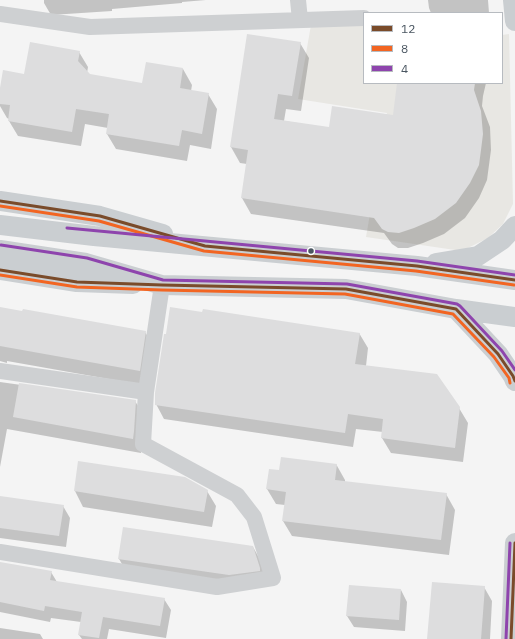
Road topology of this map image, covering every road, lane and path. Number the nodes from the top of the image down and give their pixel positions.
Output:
1 (298, 0) edge
2 (513, 0) edge
3 (0, 14) edge
4 (363, 18) edge
5 (503, 18) edge
6 (300, 20) junction
7 (515, 21) edge
8 (0, 201) edge
9 (0, 225) edge
10 (515, 226) edge
11 (205, 246) junction
12 (0, 250) edge
13 (417, 266) junction
14 (0, 270) edge
15 (515, 280) edge
16 (162, 285) junction
17 (456, 309) junction
18 (515, 317) edge
19 (0, 371) edge
20 (515, 381) edge
21 (146, 392) junction
22 (515, 543) edge
23 (0, 552) edge
24 (510, 639) edge

1 - 6 street
2 - 7 main road
3 - 6 street
4 - 6 street
5 - 7 street
8 - 11 main road
9 - 11 main road
10 - 13 main road
11 - 13 main road
12 - 16 main road
13 - 15 main road
14 - 16 main road
16 - 17 main road
16 - 21 street
17 - 18 main road
17 - 20 main road
19 - 21 street
21 - 23 street
22 - 24 main road

